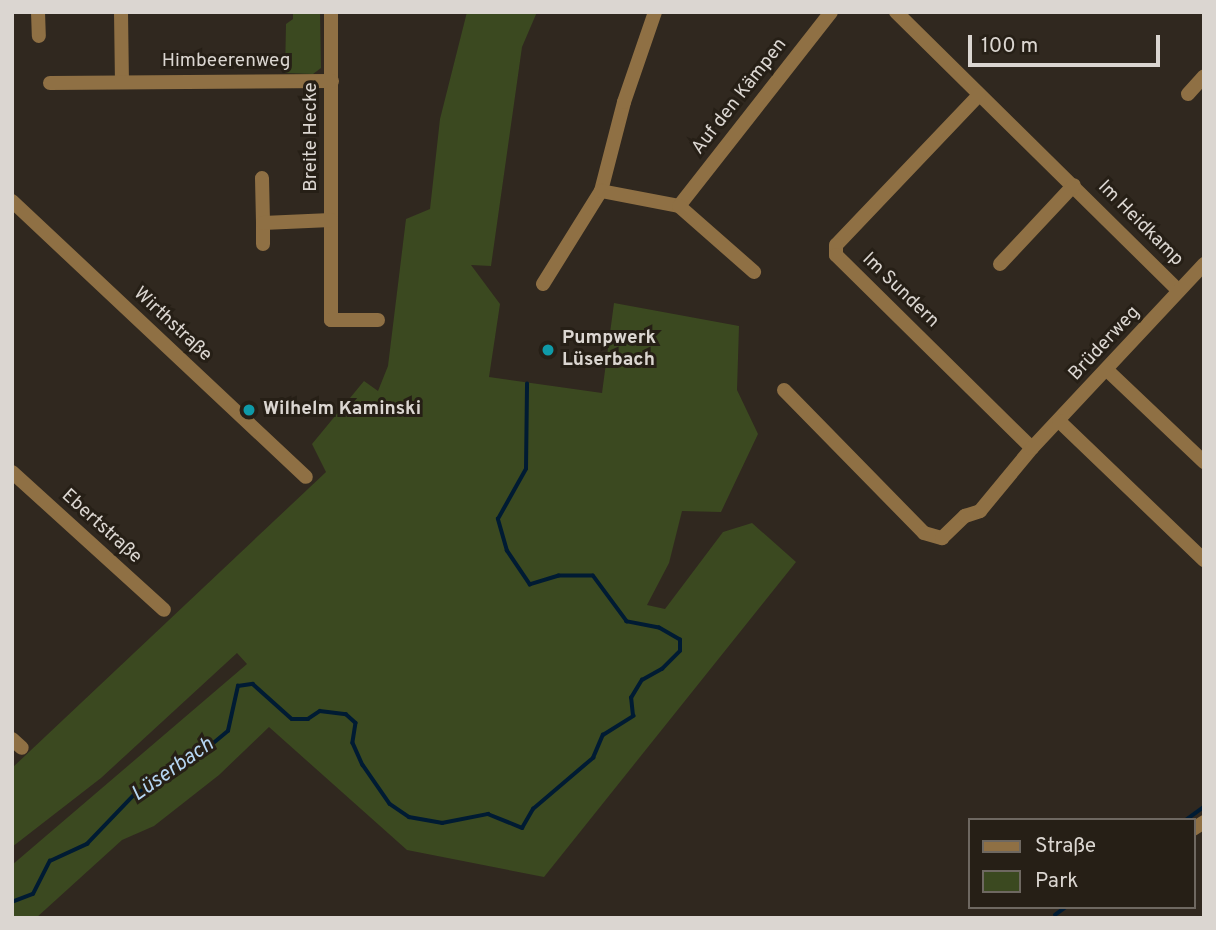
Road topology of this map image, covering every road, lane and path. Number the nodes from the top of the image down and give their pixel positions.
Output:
1 (38, 12) edge
2 (121, 12) edge
3 (331, 12) edge
4 (655, 12) edge
5 (831, 12) edge
6 (896, 12) edge
7 (39, 36) dead end
8 (1204, 76) edge
9 (331, 81) junction
10 (121, 82) junction
11 (50, 83) dead end
12 (1188, 94) dead end
13 (979, 95) junction
14 (262, 178) dead end
15 (1074, 185) junction
16 (601, 191) junction
17 (12, 201) edge
18 (679, 206) junction
19 (331, 220) junction
20 (263, 223) junction
21 (263, 244) dead end
22 (1000, 264) dead end
23 (1204, 264) edge
24 (754, 272) dead end
25 (543, 284) dead end
26 (1179, 291) junction
27 (378, 320) dead end
28 (1107, 370) junction
29 (784, 390) dead end
30 (1059, 421) junction
31 (1032, 448) junction
32 (1204, 462) edge
33 (12, 472) edge
34 (306, 477) dead end
35 (1204, 560) edge
36 (164, 610) dead end

1 - 7 street
2 - 10 street
3 - 9 street, Breite Hecke
4 - 16 street
5 - 18 street, Auf den Kämpen
6 - 13 street, Im Heidkamp
8 - 12 street
9 - 10 street, Himbeerenweg
9 - 19 street, Breite Hecke
10 - 11 street, Himbeerenweg
13 - 15 street, Im Heidkamp
13 - 31 street, Im Sundern
14 - 20 street
15 - 22 street, Im Heidkamp
15 - 26 street, Im Heidkamp
16 - 18 street
16 - 25 street
17 - 34 street, Wirthstraße
18 - 24 street
19 - 20 street, Breite Hecke
19 - 27 street, Breite Hecke
20 - 21 street
23 - 26 street, Brüderweg
26 - 28 street, Brüderweg
28 - 30 street, Brüderweg
28 - 32 street
29 - 31 street, Brüderweg
30 - 31 street, Brüderweg
30 - 35 street
33 - 36 street, Ebertstraße

